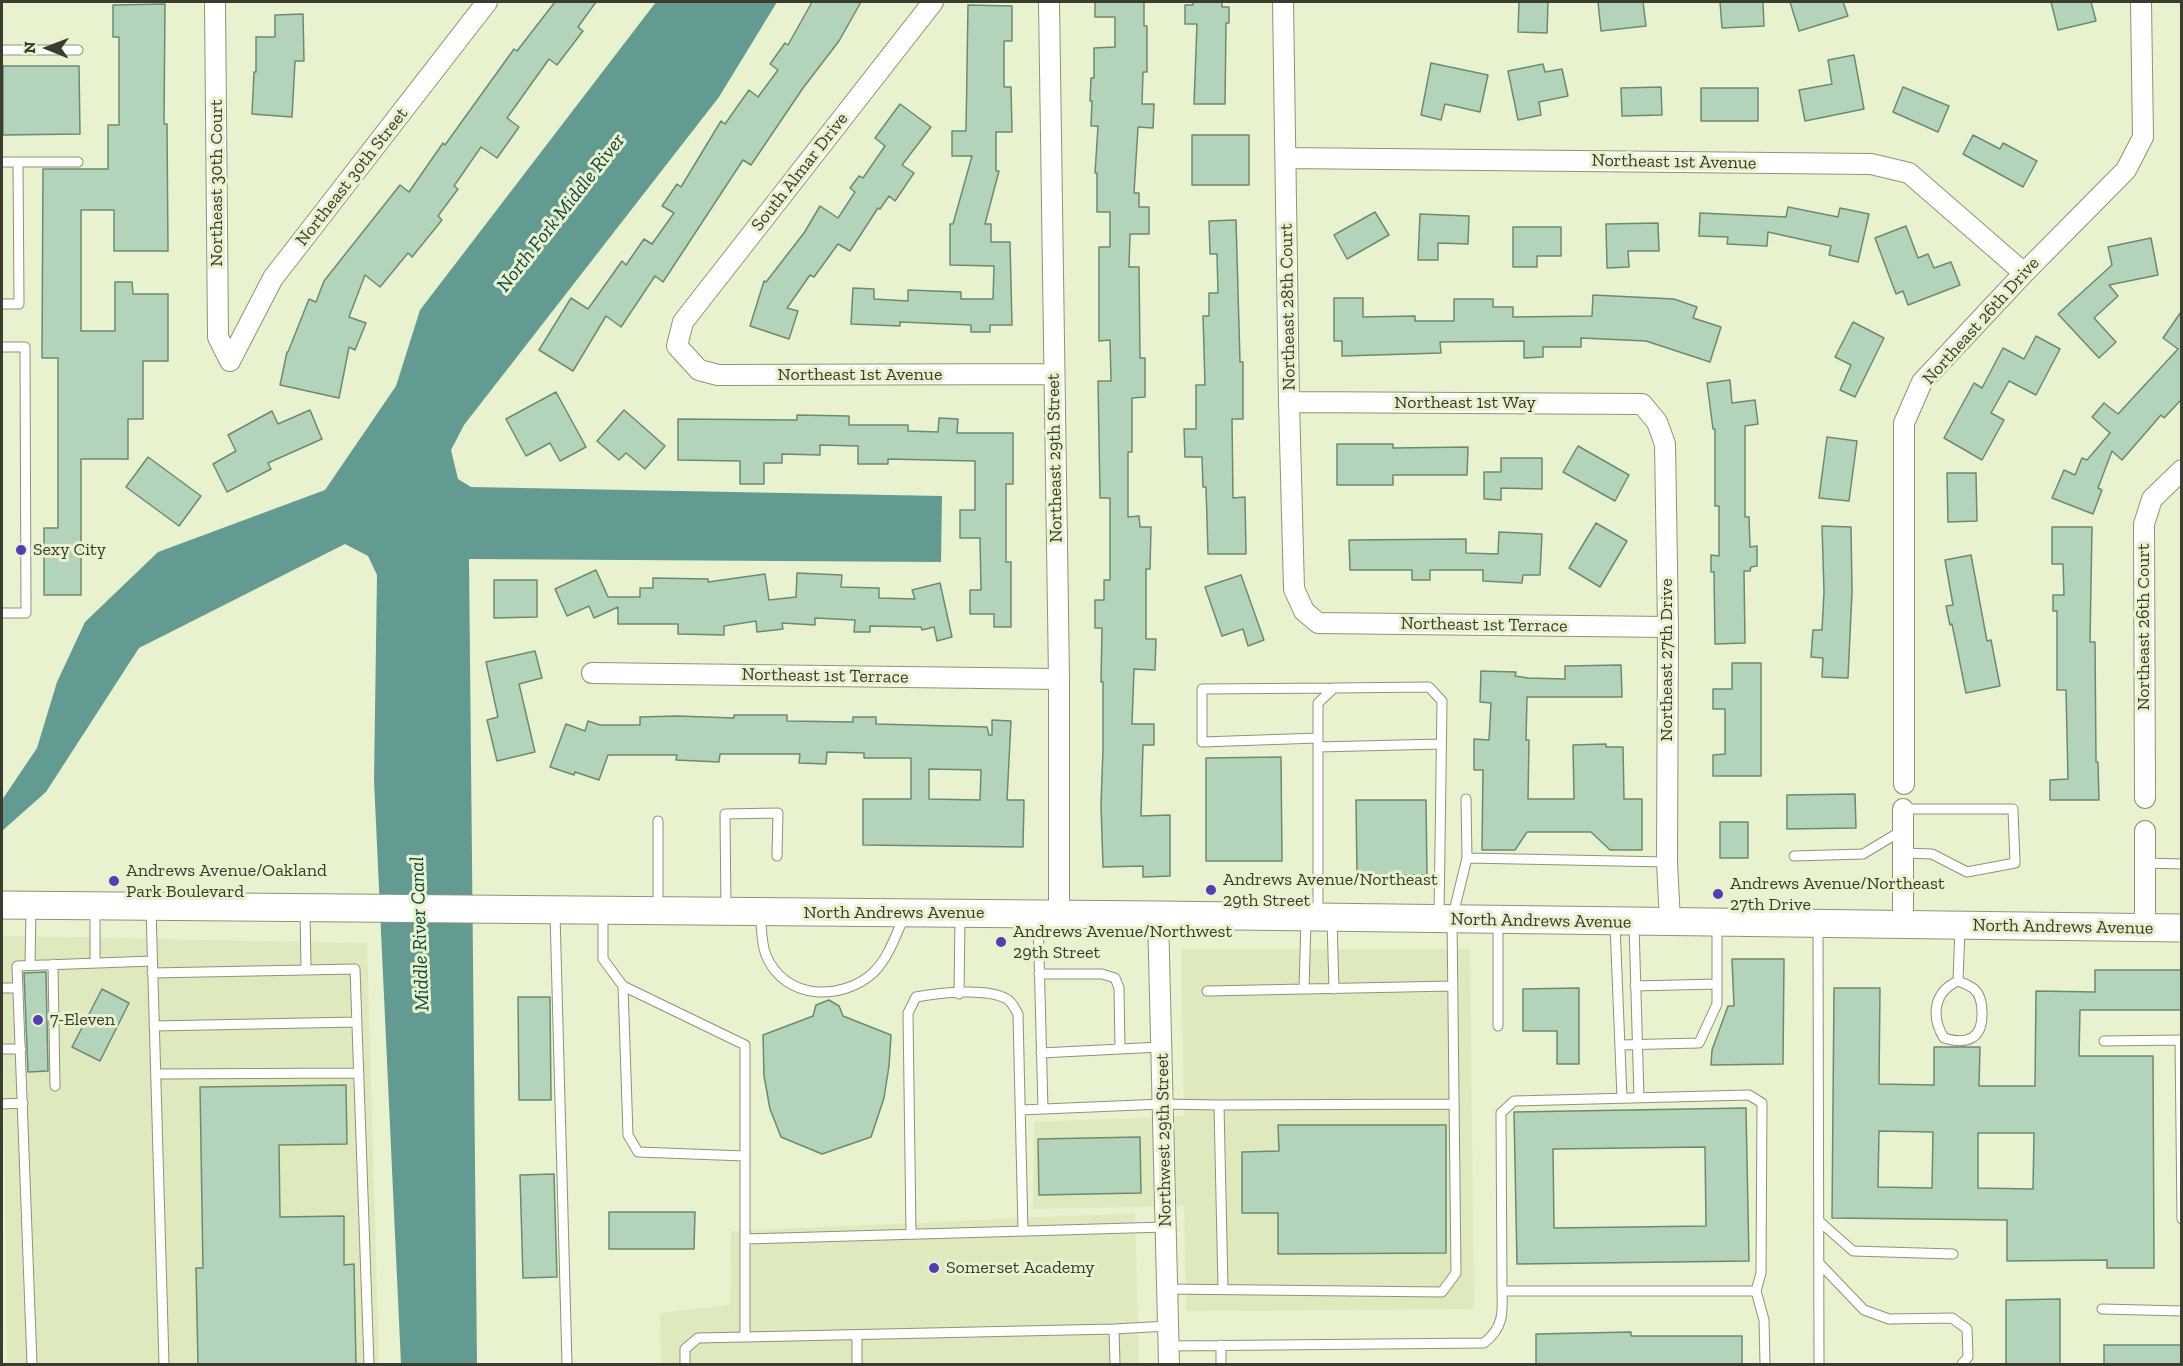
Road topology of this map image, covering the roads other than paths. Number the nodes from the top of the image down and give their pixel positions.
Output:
1 (215, 2) edge
2 (488, 2) edge
3 (933, 2) edge
4 (1049, 2) edge
5 (1284, 2) edge
6 (2141, 2) edge
7 (2, 50) edge
8 (78, 50) dead end
9 (1286, 158) junction
10 (2, 162) edge
11 (18, 162) junction
12 (78, 162) dead end
13 (2024, 273) junction
14 (2, 304) edge
15 (677, 346) joint
16 (2, 347) edge
17 (230, 362) joint
18 (1054, 374) junction
19 (1289, 402) junction
20 (1642, 404) joint
21 (2181, 470) edge
22 (1304, 611) joint
23 (2, 613) edge
24 (1668, 627) junction
25 (592, 673) dead end
26 (1059, 679) junction
27 (1334, 688) junction
28 (1318, 743) junction
29 (1441, 744) junction
30 (1904, 784) dead end
31 (2145, 798) dead end
32 (1466, 800) dead end
33 (1904, 809) joint
34 (658, 821) dead end
35 (1903, 830) junction
36 (2145, 831) dead end
37 (1903, 853) junction
38 (777, 856) dead end
39 (1794, 856) dead end
40 (1467, 858) junction
41 (1667, 861) junction
42 (2145, 863) junction
43 (2181, 864) edge
44 (2, 905) edge
45 (31, 905) junction
46 (95, 906) junction
47 (151, 907) junction
48 (305, 909) junction
49 (555, 911) junction
50 (603, 911) junction
51 (658, 911) junction
52 (726, 912) junction
53 (759, 912) junction
54 (906, 913) junction
55 (960, 914) junction
56 (1048, 914) junction
57 (1158, 915) junction
58 (1319, 918) junction
59 (1446, 919) junction
60 (1498, 920) junction
61 (1625, 922) junction
62 (1670, 922) junction
63 (1717, 923) junction
64 (1818, 924) junction
65 (1903, 925) junction
66 (1961, 926) junction
67 (2145, 928) junction
68 (2181, 928) edge
69 (152, 961) junction
70 (95, 963) junction
71 (53, 964) junction
72 (30, 966) junction
73 (306, 969) junction
74 (152, 973) junction
75 (1039, 974) junction
76 (1958, 981) junction
77 (1718, 984) junction
78 (623, 986) junction
79 (1453, 986) junction
80 (1635, 986) junction
81 (2, 988) edge
82 (1334, 989) junction
83 (1304, 990) junction
84 (21, 991) junction
85 (1207, 991) dead end
86 (960, 994) junction
87 (357, 1022) junction
88 (154, 1026) junction
89 (1498, 1026) dead end
90 (2181, 1040) edge
91 (2104, 1041) dead end
92 (1637, 1044) junction
93 (1620, 1045) junction
94 (1161, 1047) junction
95 (1120, 1049) junction
96 (2, 1050) edge
97 (23, 1052) junction
98 (1041, 1053) junction
99 (359, 1073) junction
100 (156, 1074) junction
101 (55, 1086) dead end
102 (1622, 1098) junction
103 (1639, 1098) junction
104 (23, 1103) junction
105 (2, 1104) edge
106 (1163, 1104) junction
107 (1454, 1104) junction
108 (1219, 1105) junction
109 (1043, 1109) junction
110 (1020, 1110) junction
111 (745, 1156) junction
112 (2181, 1219) edge
113 (1818, 1221) junction
114 (1166, 1227) junction
115 (1023, 1231) junction
116 (911, 1234) junction
117 (745, 1239) junction
118 (1953, 1254) dead end
119 (1819, 1263) junction
120 (1167, 1289) junction
121 (1223, 1289) junction
122 (1502, 1291) junction
123 (1756, 1291) junction
124 (2102, 1309) dead end
125 (2181, 1311) edge
126 (1114, 1329) junction
127 (857, 1335) junction
128 (745, 1337) junction
129 (1221, 1345) junction
130 (1169, 1346) edge
131 (32, 1365) edge
132 (164, 1365) edge
133 (369, 1365) edge
134 (567, 1365) edge
135 (685, 1365) edge
136 (857, 1365) edge
137 (1115, 1365) edge
138 (1221, 1365) edge
139 (1765, 1365) edge
140 (1819, 1365) edge
141 (1962, 1365) edge

1 - 17 street, Northeast 30th Court
2 - 17 street, Northeast 30th Street
3 - 15 street, South Almar Drive
4 - 18 street, Northeast 29th Street
5 - 9 street, Northeast 28th Court
6 - 13 street, Northeast 26th Drive
7 - 8 lane
9 - 13 street, Northeast 1st Avenue
9 - 19 street, Northeast 28th Court
10 - 11 lane
11 - 12 lane
11 - 14 lane
13 - 30 street, Northeast 26th Drive
15 - 18 street, Northeast 1st Avenue
16 - 23 lane
18 - 26 street, Northeast 29th Street
19 - 20 street, Northeast 1st Way
19 - 22 street, Northeast 28th Court
20 - 24 street, Northeast 27th Drive
21 - 31 street, Northeast 26th Court
22 - 24 street, Northeast 1st Terrace
24 - 41 street, Northeast 27th Drive
25 - 26 street, Northeast 1st Terrace
26 - 56 street, Northeast 29th Street
27 - 28 lane
27 - 28 lane
27 - 29 lane
28 - 29 lane
28 - 58 lane
29 - 59 lane
32 - 40 lane
33 - 35 street
33 - 37 lane
34 - 51 lane
35 - 37 street
35 - 39 lane
36 - 42 street
37 - 65 street
38 - 52 lane
40 - 41 lane
40 - 59 lane
41 - 62 street, Northeast 27th Drive
42 - 43 lane
42 - 67 street
44 - 45 main road, North Andrews Avenue
45 - 46 main road, North Andrews Avenue
45 - 72 lane
46 - 47 main road, North Andrews Avenue
46 - 70 lane
47 - 48 main road, North Andrews Avenue
47 - 69 lane
48 - 49 main road, North Andrews Avenue
48 - 73 lane
49 - 50 main road, North Andrews Avenue
49 - 134 lane
50 - 51 main road, North Andrews Avenue
50 - 78 lane
51 - 52 main road, North Andrews Avenue
52 - 53 main road, North Andrews Avenue
53 - 54 main road, North Andrews Avenue
53 - 54 lane
54 - 55 main road, North Andrews Avenue
55 - 56 main road, North Andrews Avenue
55 - 86 lane
56 - 57 main road, North Andrews Avenue
56 - 75 lane
57 - 58 main road, North Andrews Avenue
57 - 94 street, Northwest 29th Street
58 - 59 main road, North Andrews Avenue
58 - 82 lane
58 - 83 lane
59 - 60 main road, North Andrews Avenue
59 - 79 lane
60 - 61 main road, North Andrews Avenue
60 - 89 lane
61 - 62 main road, North Andrews Avenue
61 - 80 lane
61 - 93 lane
62 - 63 main road, North Andrews Avenue
63 - 64 main road, North Andrews Avenue
63 - 77 lane
64 - 65 main road, North Andrews Avenue
64 - 113 lane
65 - 66 main road, North Andrews Avenue
66 - 67 main road, North Andrews Avenue
66 - 76 lane
67 - 68 main road, North Andrews Avenue
69 - 70 lane
69 - 74 lane
70 - 71 lane
71 - 72 lane
71 - 101 lane
72 - 84 lane
73 - 74 lane
73 - 87 lane
74 - 88 lane
75 - 95 lane
75 - 98 lane
76 - 76 lane
77 - 80 lane
77 - 92 lane
78 - 111 lane
78 - 111 lane
79 - 82 lane
79 - 107 lane
80 - 92 lane
81 - 84 lane
82 - 83 lane
83 - 85 lane
84 - 97 lane
86 - 110 lane
86 - 116 lane
87 - 88 lane
87 - 99 lane
88 - 100 lane
90 - 91 lane
90 - 112 lane
92 - 93 lane
92 - 103 lane
93 - 102 lane
94 - 95 lane
94 - 106 street, Northwest 29th Street
95 - 98 lane
96 - 97 lane
97 - 104 lane
98 - 109 lane
99 - 100 lane
99 - 133 lane
100 - 132 lane
102 - 103 lane
102 - 122 lane
103 - 123 lane
104 - 105 lane
104 - 131 lane
106 - 108 lane
106 - 109 lane
106 - 114 street, Northwest 29th Street
107 - 108 lane
107 - 121 lane
108 - 121 lane
109 - 110 lane
110 - 115 lane
111 - 117 lane
113 - 118 lane
113 - 119 lane
114 - 115 lane
114 - 120 street, Northwest 29th Street
115 - 116 lane
116 - 117 lane
117 - 128 lane
119 - 140 lane
119 - 141 lane
120 - 121 lane
120 - 130 street, Northwest 29th Street
122 - 123 lane
122 - 129 lane
123 - 139 lane
124 - 125 lane
126 - 127 lane
126 - 130 lane
126 - 137 lane
127 - 128 lane
127 - 136 lane
128 - 135 lane
129 - 130 lane
129 - 138 lane

